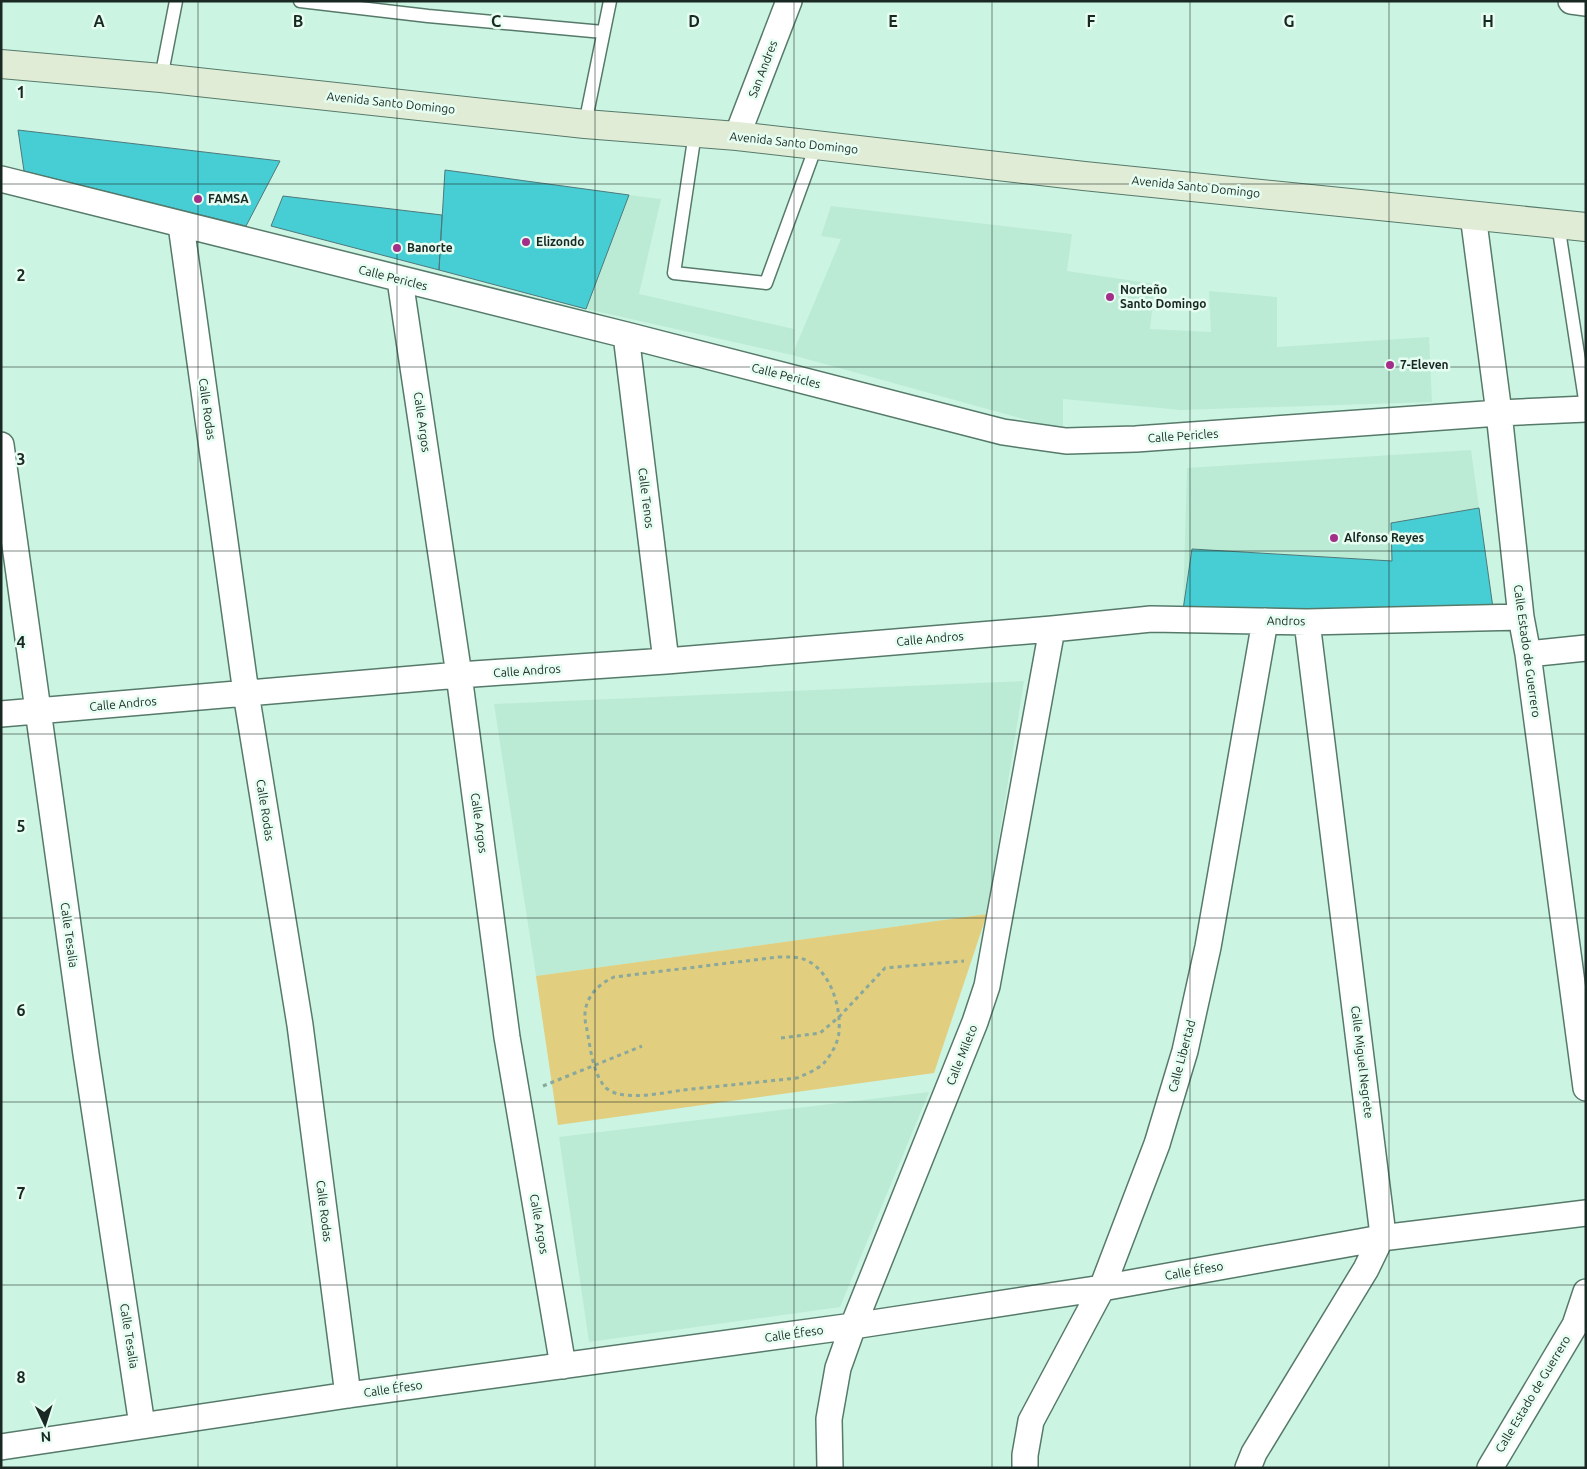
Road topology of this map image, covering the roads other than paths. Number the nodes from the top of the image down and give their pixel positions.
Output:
1 (176, 1) edge
2 (300, 1) edge
3 (610, 1) edge
4 (789, 1) edge
5 (1571, 1) edge
6 (1586, 3) edge
7 (603, 32) junction
8 (1, 64) edge
9 (161, 78) junction
10 (585, 124) junction
11 (695, 133) junction
12 (738, 136) junction
13 (816, 146) junction
14 (1, 179) edge
15 (1473, 215) junction
16 (1558, 224) junction
17 (181, 225) junction
18 (1586, 227) edge
19 (400, 280) junction
20 (626, 335) junction
21 (1583, 377) edge
22 (1586, 408) edge
23 (1499, 413) junction
24 (1, 445) edge
25 (1521, 617) junction
26 (1265, 621) junction
27 (1307, 622) junction
28 (1052, 629) junction
29 (1586, 648) edge
30 (1528, 654) junction
31 (666, 661) junction
32 (459, 675) junction
33 (246, 693) junction
34 (39, 712) junction
35 (1, 714) edge
36 (1586, 1088) edge
37 (1586, 1213) edge
38 (1380, 1238) junction
39 (1102, 1288) junction
40 (1586, 1292) edge
41 (852, 1326) junction
42 (563, 1366) junction
43 (348, 1395) junction
44 (142, 1425) junction
45 (1, 1447) edge
46 (830, 1468) edge
47 (1025, 1468) edge
48 (1248, 1468) edge
49 (1490, 1468) edge

1 - 9 lane
2 - 7 lane
3 - 7 lane
4 - 12 street, San Andres
5 - 6 street
7 - 10 lane
8 - 9 main road, Avenida Santo Domingo
9 - 10 main road, Avenida Santo Domingo
10 - 11 main road, Avenida Santo Domingo
11 - 12 main road, Avenida Santo Domingo
11 - 13 lane
12 - 13 main road, Avenida Santo Domingo
13 - 15 main road, Avenida Santo Domingo
14 - 17 street, Calle Pericles
15 - 16 main road, Avenida Santo Domingo
15 - 23 street, Calle Estado de Guerrero
16 - 18 main road, Avenida Santo Domingo
16 - 21 lane
17 - 19 street, Calle Pericles
17 - 33 street, Calle Rodas
19 - 20 street, Calle Pericles
19 - 32 street, Calle Argos
20 - 23 street, Calle Pericles
20 - 31 street, Calle Tenos
21 - 22 lane
22 - 23 street, Calle Pericles
23 - 25 street, Calle Estado de Guerrero
24 - 34 street, Calle Tesalia
25 - 27 street, Andros
25 - 30 street, Calle Estado de Guerrero
26 - 27 street, Andros
26 - 28 street, Andros
26 - 39 street, Calle Libertad
27 - 38 street, Calle Miguel Negrete
28 - 31 street, Calle Andros
28 - 41 street, Calle Mileto
29 - 30 street
30 - 36 street, Calle Estado de Guerrero
31 - 32 street, Calle Andros
32 - 33 street, Calle Andros
32 - 42 street, Calle Argos
33 - 34 street, Calle Andros
33 - 43 street, Calle Rodas
34 - 35 street, Calle Andros
34 - 44 street, Calle Tesalia
37 - 38 street, Calle Éfeso
38 - 39 street, Calle Éfeso
38 - 48 street, Calle Miguel Negrete
39 - 41 street, Calle Éfeso
39 - 47 street, Calle Libertad
40 - 49 street, Calle Estado de Guerrero
41 - 42 street, Calle Éfeso
41 - 46 street, Calle Mileto
42 - 43 street, Calle Éfeso
43 - 44 street, Calle Éfeso
44 - 45 street, Calle Éfeso

